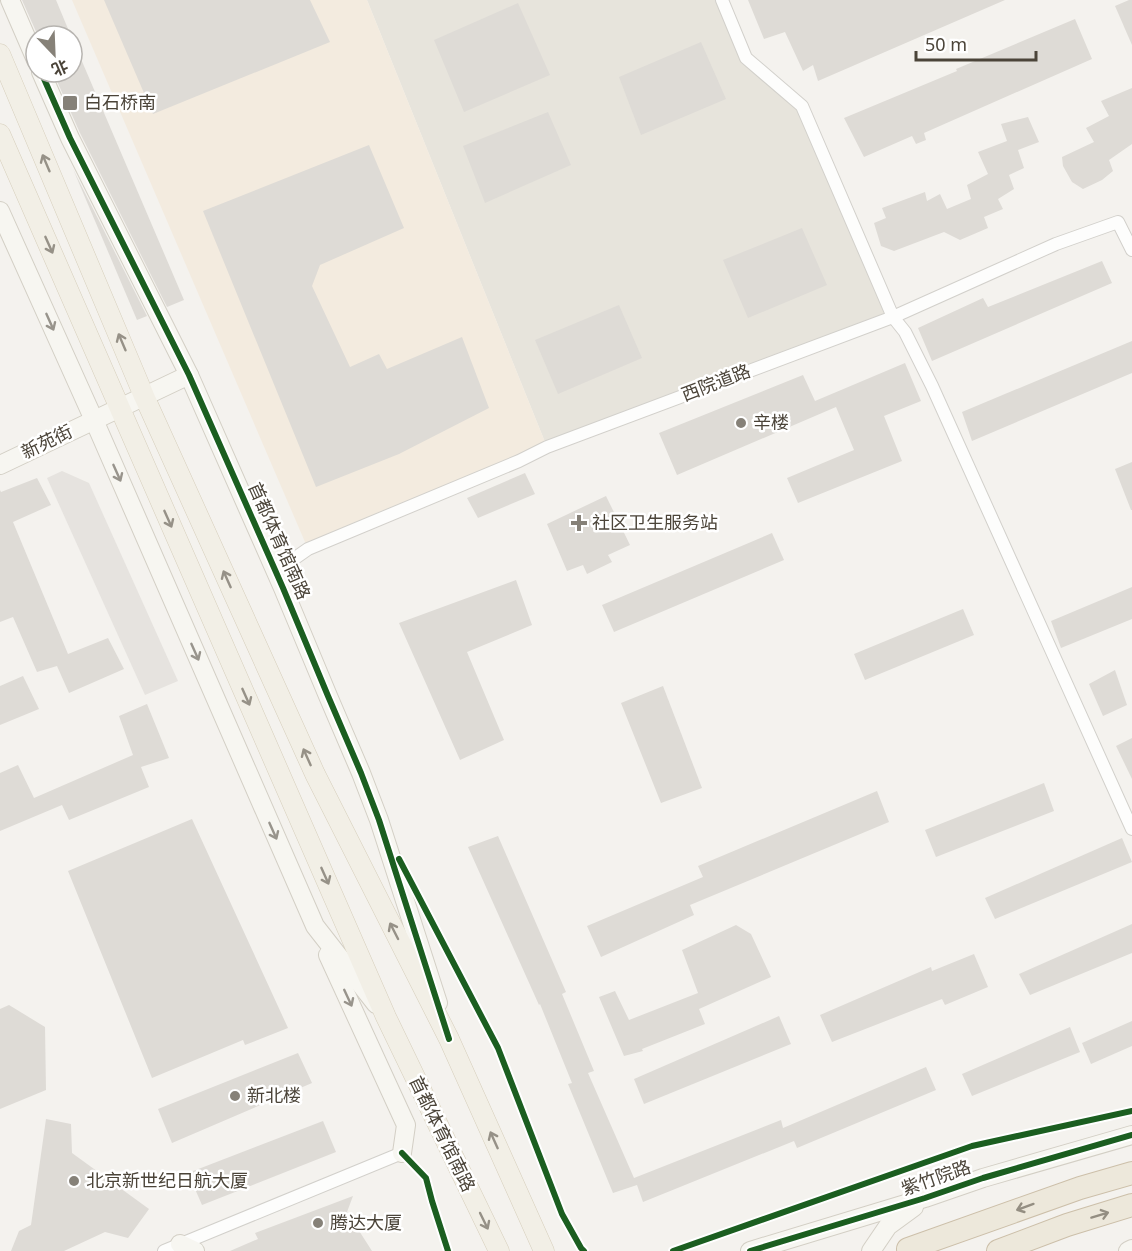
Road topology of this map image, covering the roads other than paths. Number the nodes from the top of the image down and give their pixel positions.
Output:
1 (10, 0) edge
2 (722, 0) edge
3 (24, 32) edge
4 (0, 54) edge
5 (46, 84) edge
6 (0, 134) edge
7 (0, 211) edge
8 (1132, 249) edge
9 (893, 317) junction
10 (189, 375) junction
11 (144, 396) junction
12 (119, 408) junction
13 (94, 420) junction
14 (0, 465) edge
15 (288, 563) dead end
16 (1132, 829) edge
17 (315, 926) junction
18 (386, 1017) junction
19 (449, 1039) junction
20 (1132, 1135) edge
21 (402, 1153) joint
22 (1132, 1173) edge
23 (925, 1198) junction
24 (1132, 1205) edge
25 (180, 1249) edge
26 (908, 1249) dead end
27 (499, 1251) edge
28 (544, 1251) edge
29 (750, 1251) edge
30 (871, 1251) edge
31 (998, 1251) edge

1 - 3 street
2 - 9 street
11 -> 4 main road, 首都体育馆南路
5 - 10 street, 首都体育馆南路
6 -> 12 main road, 首都体育馆南路
7 -> 13 street, 首都体育馆南路
8 - 9 street, 西院道路
9 - 15 street, 西院道路
9 - 16 street
10 - 11 street, 新苑街
10 - 19 street, 首都体育馆南路
11 - 12 street, 新苑街
19 -> 11 main road, 首都体育馆南路
12 - 13 street, 新苑街
12 -> 18 main road, 首都体育馆南路
13 - 14 street, 新苑街
13 -> 17 street, 首都体育馆南路
17 - 18 street, 首都体育馆南路
17 -> 21 street
18 -> 27 main road, 首都体育馆南路
28 -> 19 main road, 首都体育馆南路
20 - 23 street, 紫竹院路
21 - 25 street
22 -> 26 highway
23 - 29 street, 紫竹院路
23 - 30 street
31 -> 24 highway

